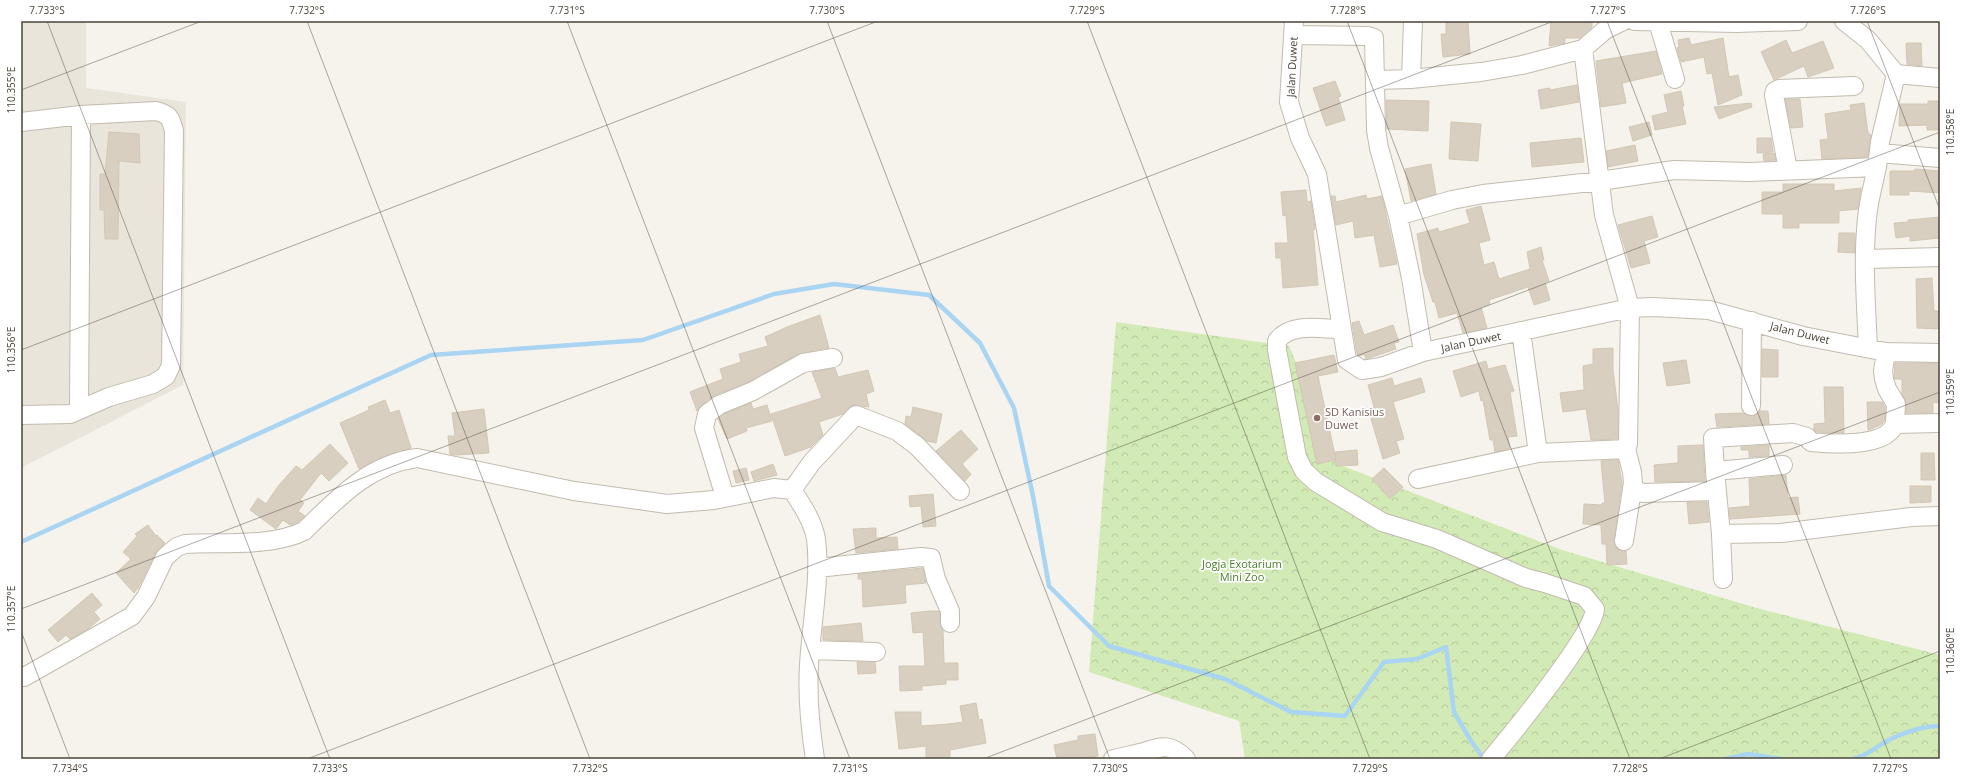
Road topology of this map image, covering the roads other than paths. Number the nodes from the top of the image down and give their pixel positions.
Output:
1 (1414, 21) edge
2 (1623, 21) edge
3 (1634, 21) edge
4 (1798, 21) edge
5 (1844, 21) edge
6 (1658, 22) edge
7 (1719, 22) edge
8 (1294, 28) edge
9 (1582, 49) junction
10 (1896, 74) junction
11 (1940, 78) edge
12 (1411, 79) junction
13 (1675, 79) dead end
14 (1375, 80) junction
15 (1854, 86) dead end
16 (81, 115) junction
17 (21, 122) edge
18 (1940, 158) edge
19 (1878, 160) junction
20 (1788, 170) junction
21 (1600, 181) junction
22 (1398, 216) junction
23 (1940, 257) edge
24 (1866, 259) junction
25 (1630, 308) junction
26 (1752, 321) junction
27 (1341, 329) junction
28 (1521, 331) junction
29 (1868, 348) junction
30 (1423, 352) junction
31 (1886, 352) junction
32 (1940, 353) edge
33 (833, 358) dead end
34 (1751, 406) dead end
35 (79, 410) junction
36 (21, 415) edge
37 (1895, 424) junction
38 (1940, 424) edge
39 (1626, 449) junction
40 (1538, 453) junction
41 (1783, 465) dead end
42 (1715, 472) junction
43 (1418, 479) dead end
44 (1632, 488) junction
45 (792, 490) junction
46 (960, 491) dead end
47 (1717, 491) junction
48 (725, 497) junction
49 (1940, 516) edge
50 (1722, 534) junction
51 (1624, 541) dead end
52 (817, 568) junction
53 (1723, 579) dead end
54 (950, 623) dead end
55 (810, 650) junction
56 (876, 652) dead end
57 (24, 677) dead end
58 (1494, 755) edge
59 (815, 759) edge
60 (1113, 759) edge
61 (1186, 759) edge

1 - 12 street
2 - 9 street
3 - 6 street
4 - 7 street
5 - 10 street
6 - 7 street
6 - 13 street
8 - 14 street
8 - 27 street, Jalan Duwet
9 - 12 street
9 - 21 street
10 - 11 street
10 - 19 street
12 - 14 street
14 - 22 street
15 - 20 street
16 - 17 street
16 - 35 street
16 - 35 street
18 - 19 street
19 - 20 street
19 - 24 street
20 - 21 street
21 - 22 street
21 - 25 street
22 - 30 street
23 - 24 street
24 - 29 street
25 - 26 street, Jalan Duwet
25 - 28 street, Jalan Duwet
25 - 39 street
26 - 29 street, Jalan Duwet
26 - 34 street
27 - 30 street, Jalan Duwet
27 - 58 street
28 - 30 street, Jalan Duwet
28 - 40 street
29 - 31 street, Jalan Duwet
31 - 32 street, Jalan Duwet
31 - 37 street
33 - 48 street
35 - 36 street
37 - 38 street
37 - 42 street
39 - 40 street
39 - 44 street
40 - 43 street
41 - 42 street
42 - 47 street
44 - 47 street
44 - 51 street
45 - 46 street
45 - 48 street
45 - 52 street
47 - 50 street
48 - 57 street
49 - 50 street
50 - 53 street
52 - 54 street
52 - 55 street
55 - 56 street
55 - 59 street
60 - 61 street

